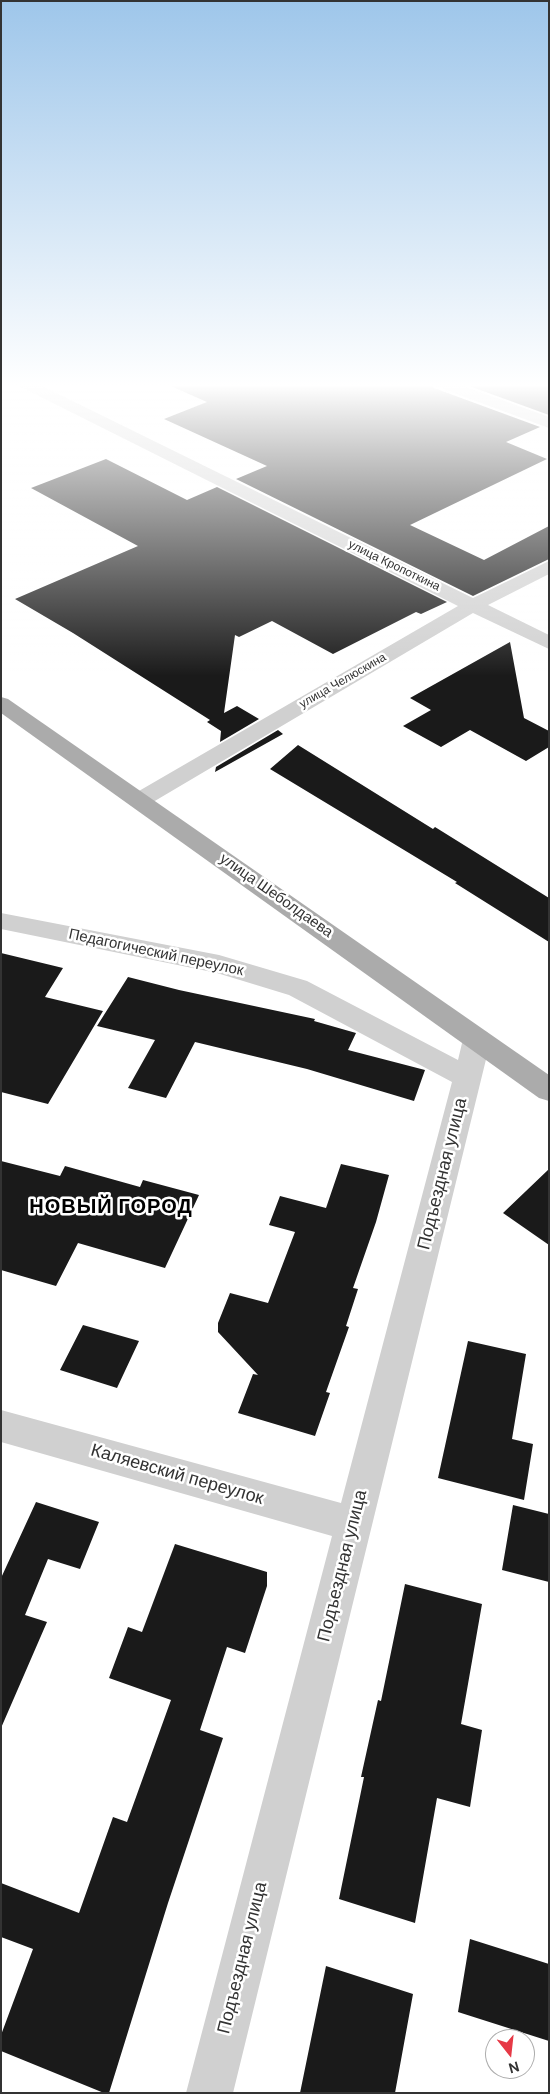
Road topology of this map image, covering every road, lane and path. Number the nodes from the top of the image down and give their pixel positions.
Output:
1 (222, 481) edge
2 (549, 566) edge
3 (473, 605) junction
4 (549, 643) edge
5 (1, 703) edge
6 (140, 800) junction
7 (1, 921) edge
8 (477, 1039) junction
9 (468, 1078) junction
10 (549, 1090) edge
11 (1, 1426) edge
12 (353, 1524) junction
13 (209, 2093) edge

1 - 3 street, улица Кропоткина
2 - 3 street, улица Челюскина
3 - 4 street, улица Кропоткина
3 - 6 street, улица Челюскина
5 - 6 main road, улица Шеболдаева
6 - 8 main road, улица Шеболдаева
7 - 9 street, Педагогический переулок
8 - 9 street, Подъездная улица
8 - 10 main road, улица Шеболдаева
9 - 12 street, Подъездная улица
11 - 12 street, Каляевский переулок
12 - 13 street, Подъездная улица

